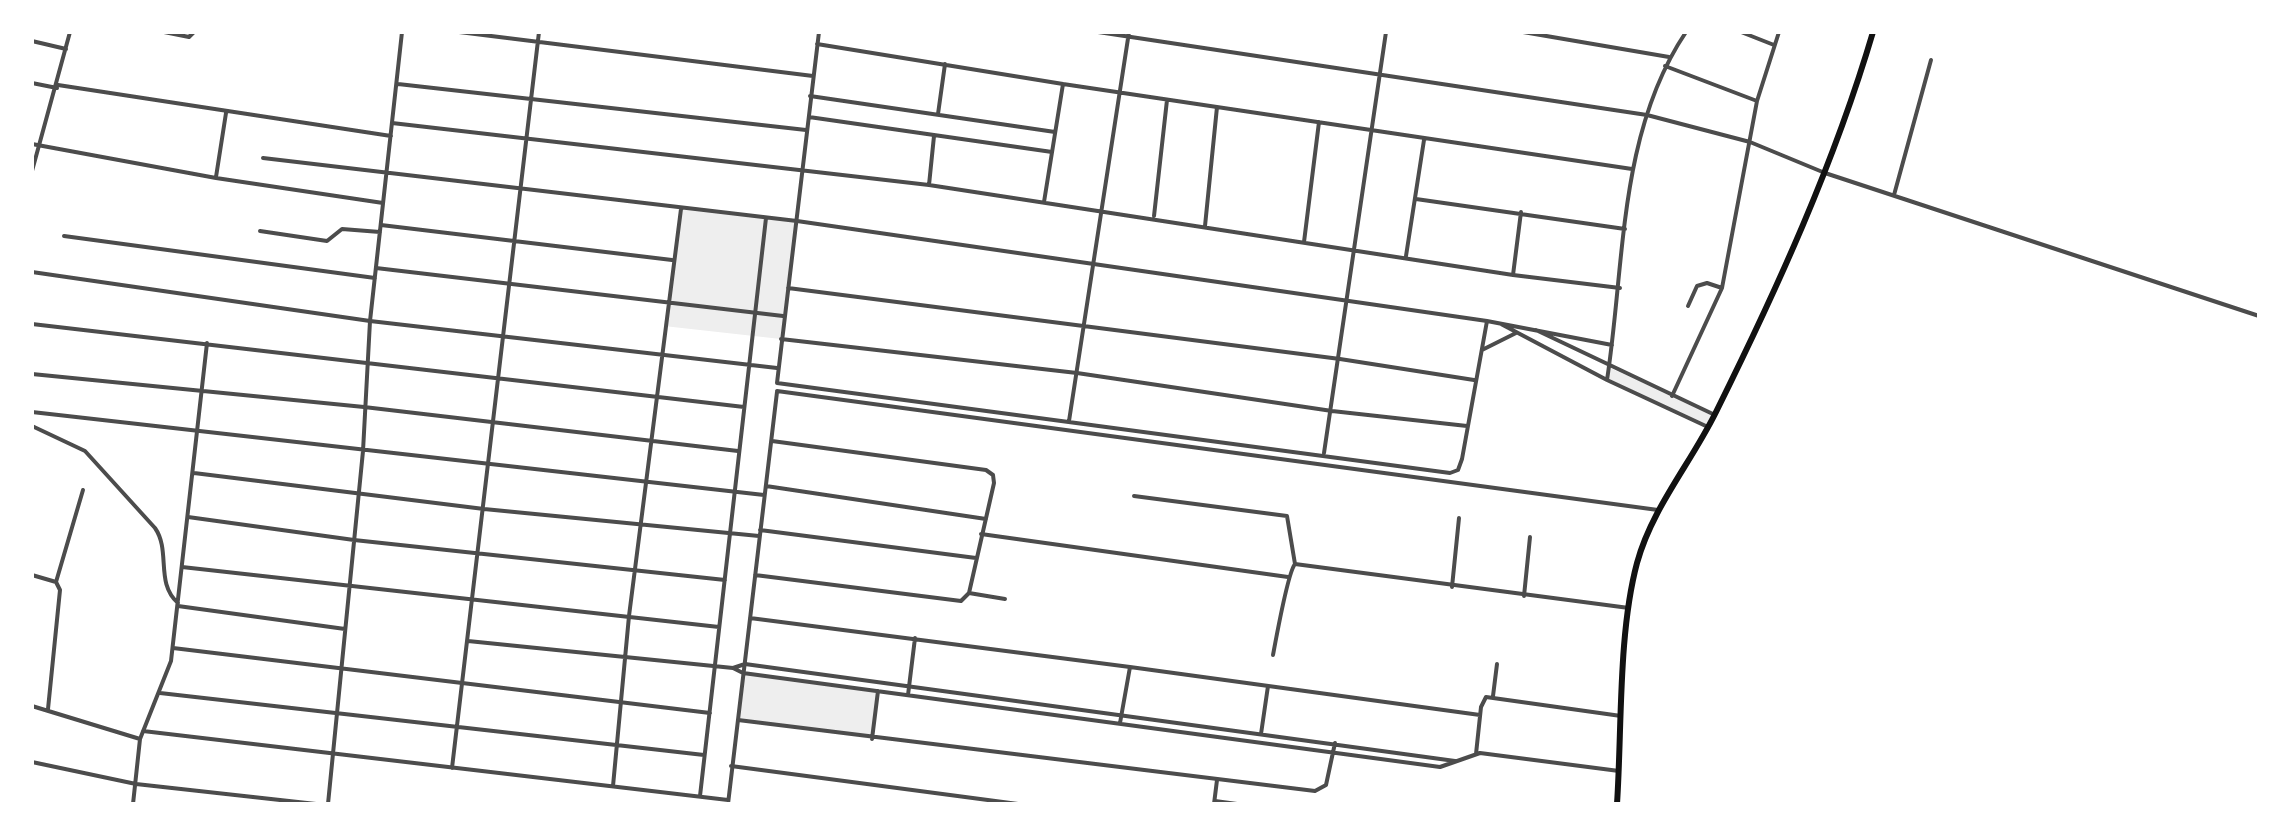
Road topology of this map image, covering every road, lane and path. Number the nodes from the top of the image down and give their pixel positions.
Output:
1 (70, 32) edge
2 (164, 32) edge
3 (194, 32) edge
4 (402, 32) edge
5 (459, 32) edge
6 (539, 32) edge
7 (818, 32) edge
8 (1098, 32) edge
9 (1386, 32) edge
10 (1523, 32) edge
11 (1686, 32) edge
12 (1741, 32) edge
13 (1779, 32) edge
14 (1873, 32) edge
15 (1128, 34) edge
16 (32, 41) edge
17 (537, 43) junction
18 (817, 44) junction
19 (1774, 45) junction
20 (66, 49) junction
21 (1669, 57) junction
22 (1931, 60) dead end
23 (945, 64) junction
24 (1665, 66) junction
25 (1380, 73) junction
26 (813, 76) junction
27 (32, 83) edge
28 (398, 84) junction
29 (1063, 84) junction
30 (58, 87) junction
31 (1120, 92) junction
32 (532, 96) junction
33 (810, 96) junction
34 (1167, 100) junction
35 (1757, 101) junction
36 (1217, 107) junction
37 (226, 113) junction
38 (938, 114) junction
39 (1647, 115) junction
40 (808, 116) junction
41 (1319, 122) junction
42 (392, 123) junction
43 (806, 130) junction
44 (1372, 130) junction
45 (1055, 132) junction
46 (391, 136) junction
47 (934, 136) junction
48 (526, 139) junction
49 (1424, 140) junction
50 (1750, 142) junction
51 (34, 145) edge
52 (1052, 152) junction
53 (263, 158) dead end
54 (802, 168) junction
55 (1632, 169) junction
56 (32, 171) edge
57 (1825, 173) junction
58 (386, 175) junction
59 (216, 178) junction
60 (929, 185) junction
61 (518, 189) junction
62 (1894, 195) junction
63 (1416, 199) junction
64 (1044, 202) junction
65 (383, 203) junction
66 (681, 209) junction
67 (1102, 210) junction
68 (1521, 212) junction
69 (1153, 217) junction
70 (766, 218) junction
71 (797, 221) junction
72 (381, 225) junction
73 (1205, 226) junction
74 (1625, 229) junction
75 (260, 231) dead end
76 (380, 232) junction
77 (64, 236) dead end
78 (1304, 242) junction
79 (514, 243) junction
80 (1354, 250) junction
81 (1406, 257) junction
82 (672, 260) junction
83 (1093, 265) junction
84 (376, 268) junction
85 (32, 272) edge
86 (1513, 275) junction
87 (375, 278) junction
88 (508, 282) junction
89 (788, 288) junction
90 (1620, 288) junction
91 (1722, 288) junction
92 (667, 301) junction
93 (1346, 302) junction
94 (1688, 306) dead end
95 (755, 313) junction
96 (783, 316) junction
97 (2259, 316) edge
98 (370, 321) junction
99 (1487, 321) junction
100 (1499, 323) junction
101 (32, 324) edge
102 (1084, 326) junction
103 (1530, 328) junction
104 (1516, 333) junction
105 (502, 338) junction
106 (781, 339) junction
107 (207, 343) junction
108 (1612, 345) junction
109 (1480, 351) junction
110 (660, 357) junction
111 (1340, 359) junction
112 (368, 366) junction
113 (750, 366) junction
114 (1609, 366) junction
115 (775, 368) junction
116 (1077, 373) junction
117 (32, 374) edge
118 (499, 379) junction
119 (1474, 380) junction
120 (1607, 380) junction
121 (779, 384) junction
122 (777, 391) junction
123 (201, 393) junction
124 (1672, 396) junction
125 (655, 398) junction
126 (364, 407) junction
127 (744, 407) junction
128 (1332, 411) junction
129 (32, 412) edge
130 (1715, 415) junction
131 (1069, 421) junction
132 (493, 423) junction
133 (32, 426) edge
134 (1467, 426) junction
135 (1708, 427) junction
136 (199, 428) junction
137 (772, 441) junction
138 (651, 442) junction
139 (363, 451) junction
140 (738, 451) junction
141 (1324, 454) junction
142 (490, 466) junction
143 (194, 473) junction
144 (646, 483) junction
145 (765, 486) junction
146 (83, 490) dead end
147 (358, 491) junction
148 (733, 491) junction
149 (764, 495) junction
150 (1134, 496) dead end
151 (484, 509) junction
152 (1659, 511) junction
153 (188, 517) junction
154 (1459, 518) dead end
155 (986, 519) junction
156 (643, 525) junction
157 (760, 533) junction
158 (981, 534) junction
159 (728, 535) junction
160 (1530, 537) dead end
161 (354, 540) junction
162 (479, 554) junction
163 (976, 558) junction
164 (1295, 564) junction
165 (182, 567) junction
166 (635, 570) junction
167 (32, 575) edge
168 (755, 575) junction
169 (1288, 577) junction
170 (725, 580) junction
171 (56, 582) junction
172 (349, 584) junction
173 (1452, 587) junction
174 (969, 593) junction
175 (1524, 596) junction
176 (473, 599) junction
177 (1005, 599) dead end
178 (178, 605) junction
179 (1629, 608) junction
180 (629, 616) junction
181 (750, 618) junction
182 (719, 627) junction
183 (344, 629) junction
184 (915, 638) junction
185 (468, 641) junction
186 (173, 648) junction
187 (1273, 655) dead end
188 (626, 660) junction
189 (745, 664) junction
190 (1497, 664) dead end
191 (715, 667) junction
192 (1130, 667) junction
193 (733, 668) junction
194 (341, 670) junction
195 (743, 673) junction
196 (464, 683) junction
197 (1268, 686) junction
198 (908, 687) junction
199 (878, 691) junction
200 (160, 693) junction
201 (908, 695) junction
202 (1493, 696) junction
203 (624, 701) junction
204 (32, 706) edge
205 (48, 709) junction
206 (710, 713) junction
207 (335, 715) junction
208 (1121, 715) junction
209 (1480, 715) junction
210 (1623, 717) junction
211 (737, 720) junction
212 (1120, 723) junction
213 (460, 725) junction
214 (143, 731) junction
215 (1261, 734) junction
216 (140, 739) junction
217 (872, 739) junction
218 (1335, 743) junction
219 (619, 744) junction
220 (1333, 754) junction
221 (1476, 754) junction
222 (332, 755) junction
223 (704, 755) junction
224 (32, 762) edge
225 (1458, 762) junction
226 (731, 766) junction
227 (452, 768) junction
228 (1619, 771) junction
229 (1217, 780) junction
230 (135, 783) junction
231 (613, 786) junction
232 (700, 797) junction
233 (728, 802) edge
234 (1214, 803) edge
235 (133, 804) edge
236 (316, 804) edge
237 (328, 804) edge
238 (1018, 804) edge
239 (1237, 804) edge
240 (1617, 804) edge

1 - 20 street
2 - 3 street
4 - 28 street
5 - 17 street
6 - 17 street
7 - 18 street
8 - 15 street
9 - 25 street
10 - 21 street
11 - 21 street
12 - 19 street
13 - 19 street
14 - 57 main road
15 - 25 street
15 - 31 street
16 - 20 street
17 - 26 street
17 - 32 street
18 - 23 street
18 - 26 street
19 - 35 street
20 - 30 street
21 - 24 street
22 - 62 street
23 - 29 street
23 - 38 street
24 - 35 street
24 - 39 street
25 - 39 street
25 - 44 street
26 - 33 street
27 - 30 street
28 - 32 street
28 - 42 street
29 - 31 street
29 - 45 street
30 - 37 street
30 - 51 street
31 - 34 street
31 - 67 street
32 - 43 street
32 - 48 street
33 - 38 street
33 - 40 street
34 - 36 street
34 - 69 street
35 - 50 street
36 - 41 street
36 - 73 street
37 - 46 street
37 - 59 street
38 - 45 street
39 - 50 street
39 - 55 street
40 - 43 street
40 - 47 street
41 - 44 street
41 - 78 street
42 - 46 street
42 - 48 street
43 - 54 street
44 - 49 street
44 - 80 street
45 - 52 street
46 - 58 street
47 - 52 street
47 - 60 street
48 - 54 street
48 - 61 street
49 - 55 street
49 - 63 street
50 - 57 street
50 - 91 street
51 - 56 street
51 - 59 street
52 - 64 street
53 - 58 street
54 - 60 street
54 - 71 street
55 - 74 street
57 - 62 street
57 - 130 main road
58 - 61 street
58 - 65 street
59 - 65 street
60 - 64 street
61 - 66 street
61 - 79 street
62 - 97 street
63 - 68 street
63 - 81 street
64 - 67 street
65 - 72 street
66 - 70 street
66 - 82 street
67 - 69 street
67 - 83 street
68 - 74 street
68 - 86 street
69 - 73 street
70 - 71 street
70 - 95 street
71 - 83 street
71 - 89 street
72 - 76 street
72 - 79 street
73 - 78 street
74 - 90 street
75 - 76 street
76 - 84 street
77 - 87 street
78 - 80 street
79 - 82 street
79 - 88 street
80 - 81 street
80 - 93 street
81 - 86 street
82 - 92 street
83 - 93 street
83 - 102 street
84 - 87 street
84 - 88 street
85 - 98 street
86 - 90 street
87 - 98 street
88 - 92 street
88 - 105 street
89 - 96 street
89 - 102 street
90 - 108 street
91 - 94 street
91 - 124 street
92 - 95 street
92 - 110 street
93 - 99 street
93 - 111 street
95 - 96 street
95 - 113 street
96 - 106 street
98 - 105 street
98 - 112 street
99 - 100 street
99 - 109 street
100 - 103 street
100 - 104 street
101 - 107 street
102 - 111 street
102 - 116 street
103 - 108 street
103 - 114 street
104 - 109 street
104 - 120 street
105 - 110 street
105 - 118 street
106 - 115 street
106 - 116 street
107 - 112 street
107 - 123 street
108 - 114 street
109 - 119 street
110 - 113 street
110 - 125 street
111 - 119 street
111 - 128 street
112 - 118 street
112 - 126 street
113 - 115 street
113 - 127 street
114 - 120 street
114 - 124 street
115 - 121 street
116 - 128 street
116 - 131 street
117 - 123 street
118 - 125 street
118 - 132 street
119 - 134 street
120 - 135 street
121 - 122 street
121 - 131 street
122 - 137 street
122 - 152 street
123 - 126 street
123 - 136 street
124 - 130 street
125 - 127 street
125 - 138 street
126 - 132 street
126 - 139 street
127 - 140 street
128 - 134 street
128 - 141 street
129 - 136 street
130 - 135 main road
131 - 141 street
132 - 138 street
132 - 142 street
133 - 178 street
134 - 141 street
135 - 152 main road
136 - 139 street
136 - 143 street
137 - 145 street
137 - 155 street
138 - 140 street
138 - 144 street
139 - 142 street
139 - 147 street
140 - 148 street
142 - 144 street
142 - 151 street
143 - 147 street
143 - 153 street
144 - 148 street
144 - 156 street
145 - 149 street
145 - 155 street
146 - 171 street
147 - 151 street
147 - 161 street
148 - 149 street
148 - 159 street
149 - 157 street
150 - 164 street
151 - 156 street
151 - 162 street
152 - 179 main road
153 - 161 street
153 - 165 street
154 - 173 street
155 - 158 street
156 - 159 street
156 - 166 street
157 - 159 street
157 - 163 street
157 - 168 street
158 - 163 street
158 - 169 street
159 - 170 street
160 - 175 street
161 - 162 street
161 - 172 street
162 - 166 street
162 - 176 street
163 - 174 street
164 - 169 street
164 - 173 street
165 - 172 street
165 - 178 street
166 - 170 street
166 - 180 street
167 - 171 street
168 - 174 street
168 - 181 street
169 - 187 street
170 - 182 street
171 - 205 street
172 - 176 street
172 - 183 street
173 - 175 street
174 - 177 street
175 - 179 street
176 - 180 street
176 - 185 street
178 - 183 street
178 - 186 street
179 - 210 main road
180 - 182 street
180 - 188 street
181 - 184 street
181 - 189 street
182 - 191 street
183 - 194 street
184 - 192 street
184 - 198 street
185 - 188 street
185 - 196 street
186 - 194 street
186 - 200 street
188 - 191 street
188 - 203 street
189 - 193 street
189 - 195 street
189 - 198 street
190 - 202 street
191 - 193 street
191 - 206 street
192 - 197 street
192 - 208 street
193 - 195 street
194 - 196 street
194 - 207 street
195 - 199 street
195 - 211 street
196 - 203 street
196 - 213 street
197 - 209 street
197 - 215 street
198 - 201 street
198 - 208 street
199 - 201 street
199 - 217 street
200 - 207 street
200 - 214 street
201 - 212 street
202 - 209 street
202 - 210 street
203 - 206 street
203 - 219 street
204 - 205 street
205 - 216 street
206 - 223 street
207 - 213 street
207 - 222 street
208 - 212 street
208 - 215 street
209 - 221 street
210 - 228 main road
211 - 217 street
211 - 226 street
212 - 220 street
213 - 219 street
213 - 227 street
214 - 216 street
214 - 222 street
215 - 218 street
216 - 230 street
217 - 229 street
218 - 220 street
218 - 225 street
219 - 223 street
219 - 231 street
220 - 225 street
220 - 229 street
221 - 225 street
221 - 228 street
222 - 227 street
222 - 237 street
223 - 232 street
224 - 230 street
226 - 233 street
226 - 238 street
227 - 231 street
228 - 240 main road
229 - 234 street
230 - 235 street
230 - 236 street
231 - 232 street
232 - 233 street
234 - 239 street

